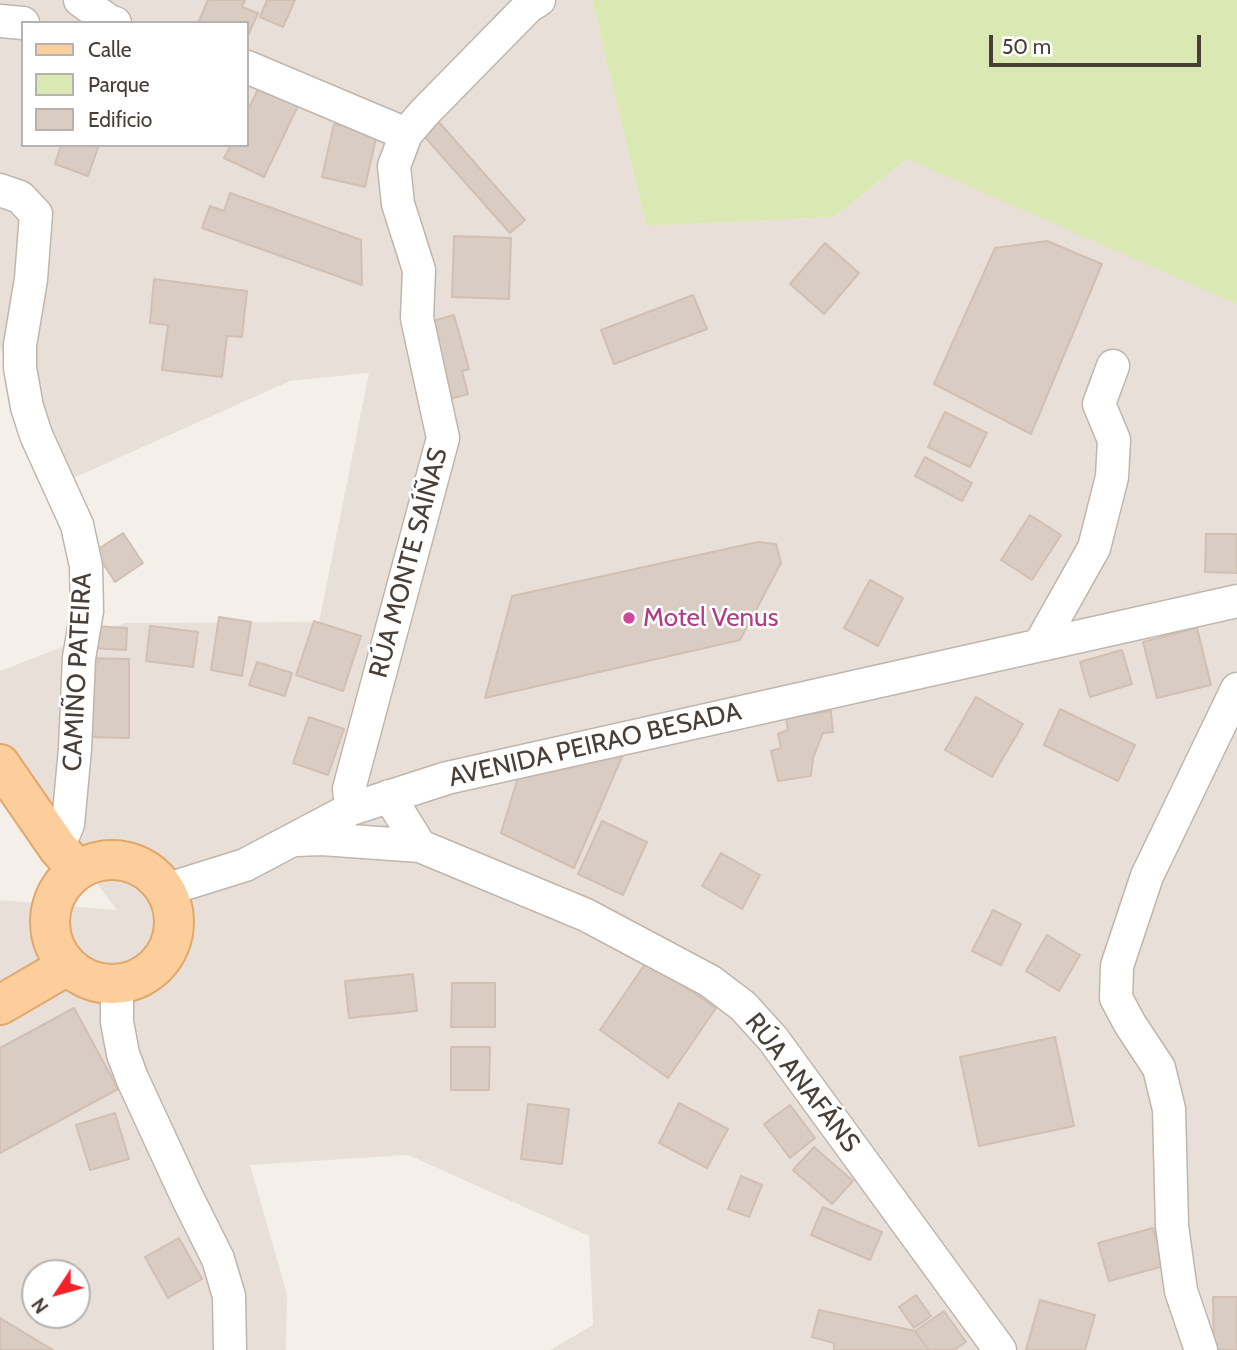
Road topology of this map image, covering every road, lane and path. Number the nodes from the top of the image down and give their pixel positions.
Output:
1 (80, 0) edge
2 (538, 0) edge
3 (0, 21) edge
4 (111, 21) edge
5 (21, 23) edge
6 (248, 67) edge
7 (406, 134) junction
8 (0, 190) edge
9 (1113, 366) dead end
10 (1237, 601) edge
11 (1040, 643) junction
12 (1237, 689) edge
13 (0, 764) edge
14 (389, 796) junction
15 (351, 809) junction
16 (288, 841) junction
17 (420, 846) junction
18 (68, 859) junction
19 (166, 890) junction
20 (67, 966) junction
21 (117, 985) junction
22 (0, 1005) edge
23 (230, 1350) edge
24 (1000, 1350) edge
25 (1201, 1350) edge

1 - 4 street
2 - 7 street, RÚA MONTE SAÍÑAS
3 - 5 street
6 - 7 street
7 - 15 street, RÚA MONTE SAÍÑAS
8 - 18 street, CAMIÑO PATEIRA
9 - 11 street
10 - 11 street, AVENIDA PEIRAO BESADA
11 - 14 street, AVENIDA PEIRAO BESADA
12 - 25 street
13 - 18 main road
14 - 15 street, AVENIDA PEIRAO BESADA
14 - 17 street
15 - 16 street, AVENIDA PEIRAO BESADA
16 - 17 street, RÚA ANAFÁNS
16 - 19 street, AVENIDA PEIRAO BESADA
17 - 24 street, RÚA ANAFÁNS
18 - 19 main road
18 - 20 main road
19 - 21 main road
20 - 21 main road
20 - 22 main road
21 - 23 street

